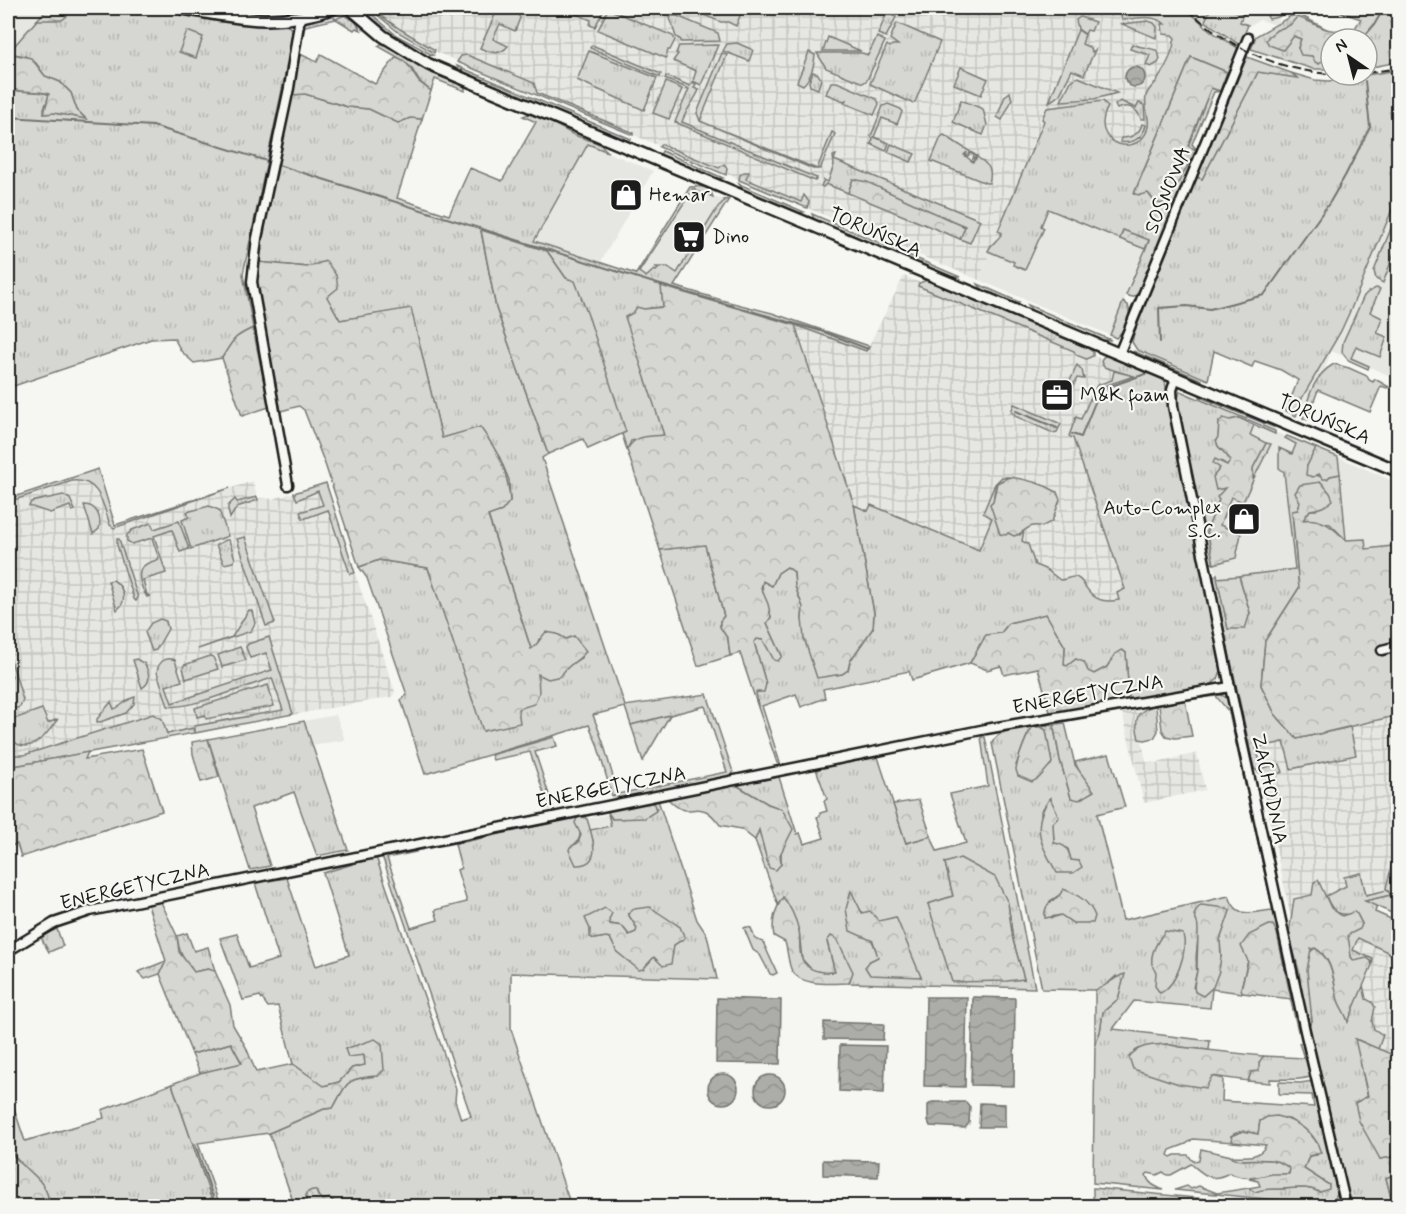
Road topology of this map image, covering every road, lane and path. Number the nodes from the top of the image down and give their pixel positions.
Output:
1 (181, 8) edge
2 (334, 8) edge
3 (354, 9) edge
4 (300, 16) junction
5 (1248, 38) dead end
6 (1119, 354) junction
7 (1176, 378) junction
8 (1398, 471) edge
9 (288, 485) dead end
10 (1398, 646) edge
11 (1382, 650) dead end
12 (1230, 687) junction
13 (8, 951) edge
14 (1346, 1206) edge

1 - 4 street
2 - 4 street
3 - 6 street, TORUŃSKA
4 - 9 street
5 - 6 street, SOSNOWA
6 - 7 street, TORUŃSKA
7 - 8 street, TORUŃSKA
7 - 12 street, ZACHODNIA
10 - 11 street
12 - 13 street, ENERGETYCZNA
12 - 14 street, ZACHODNIA

